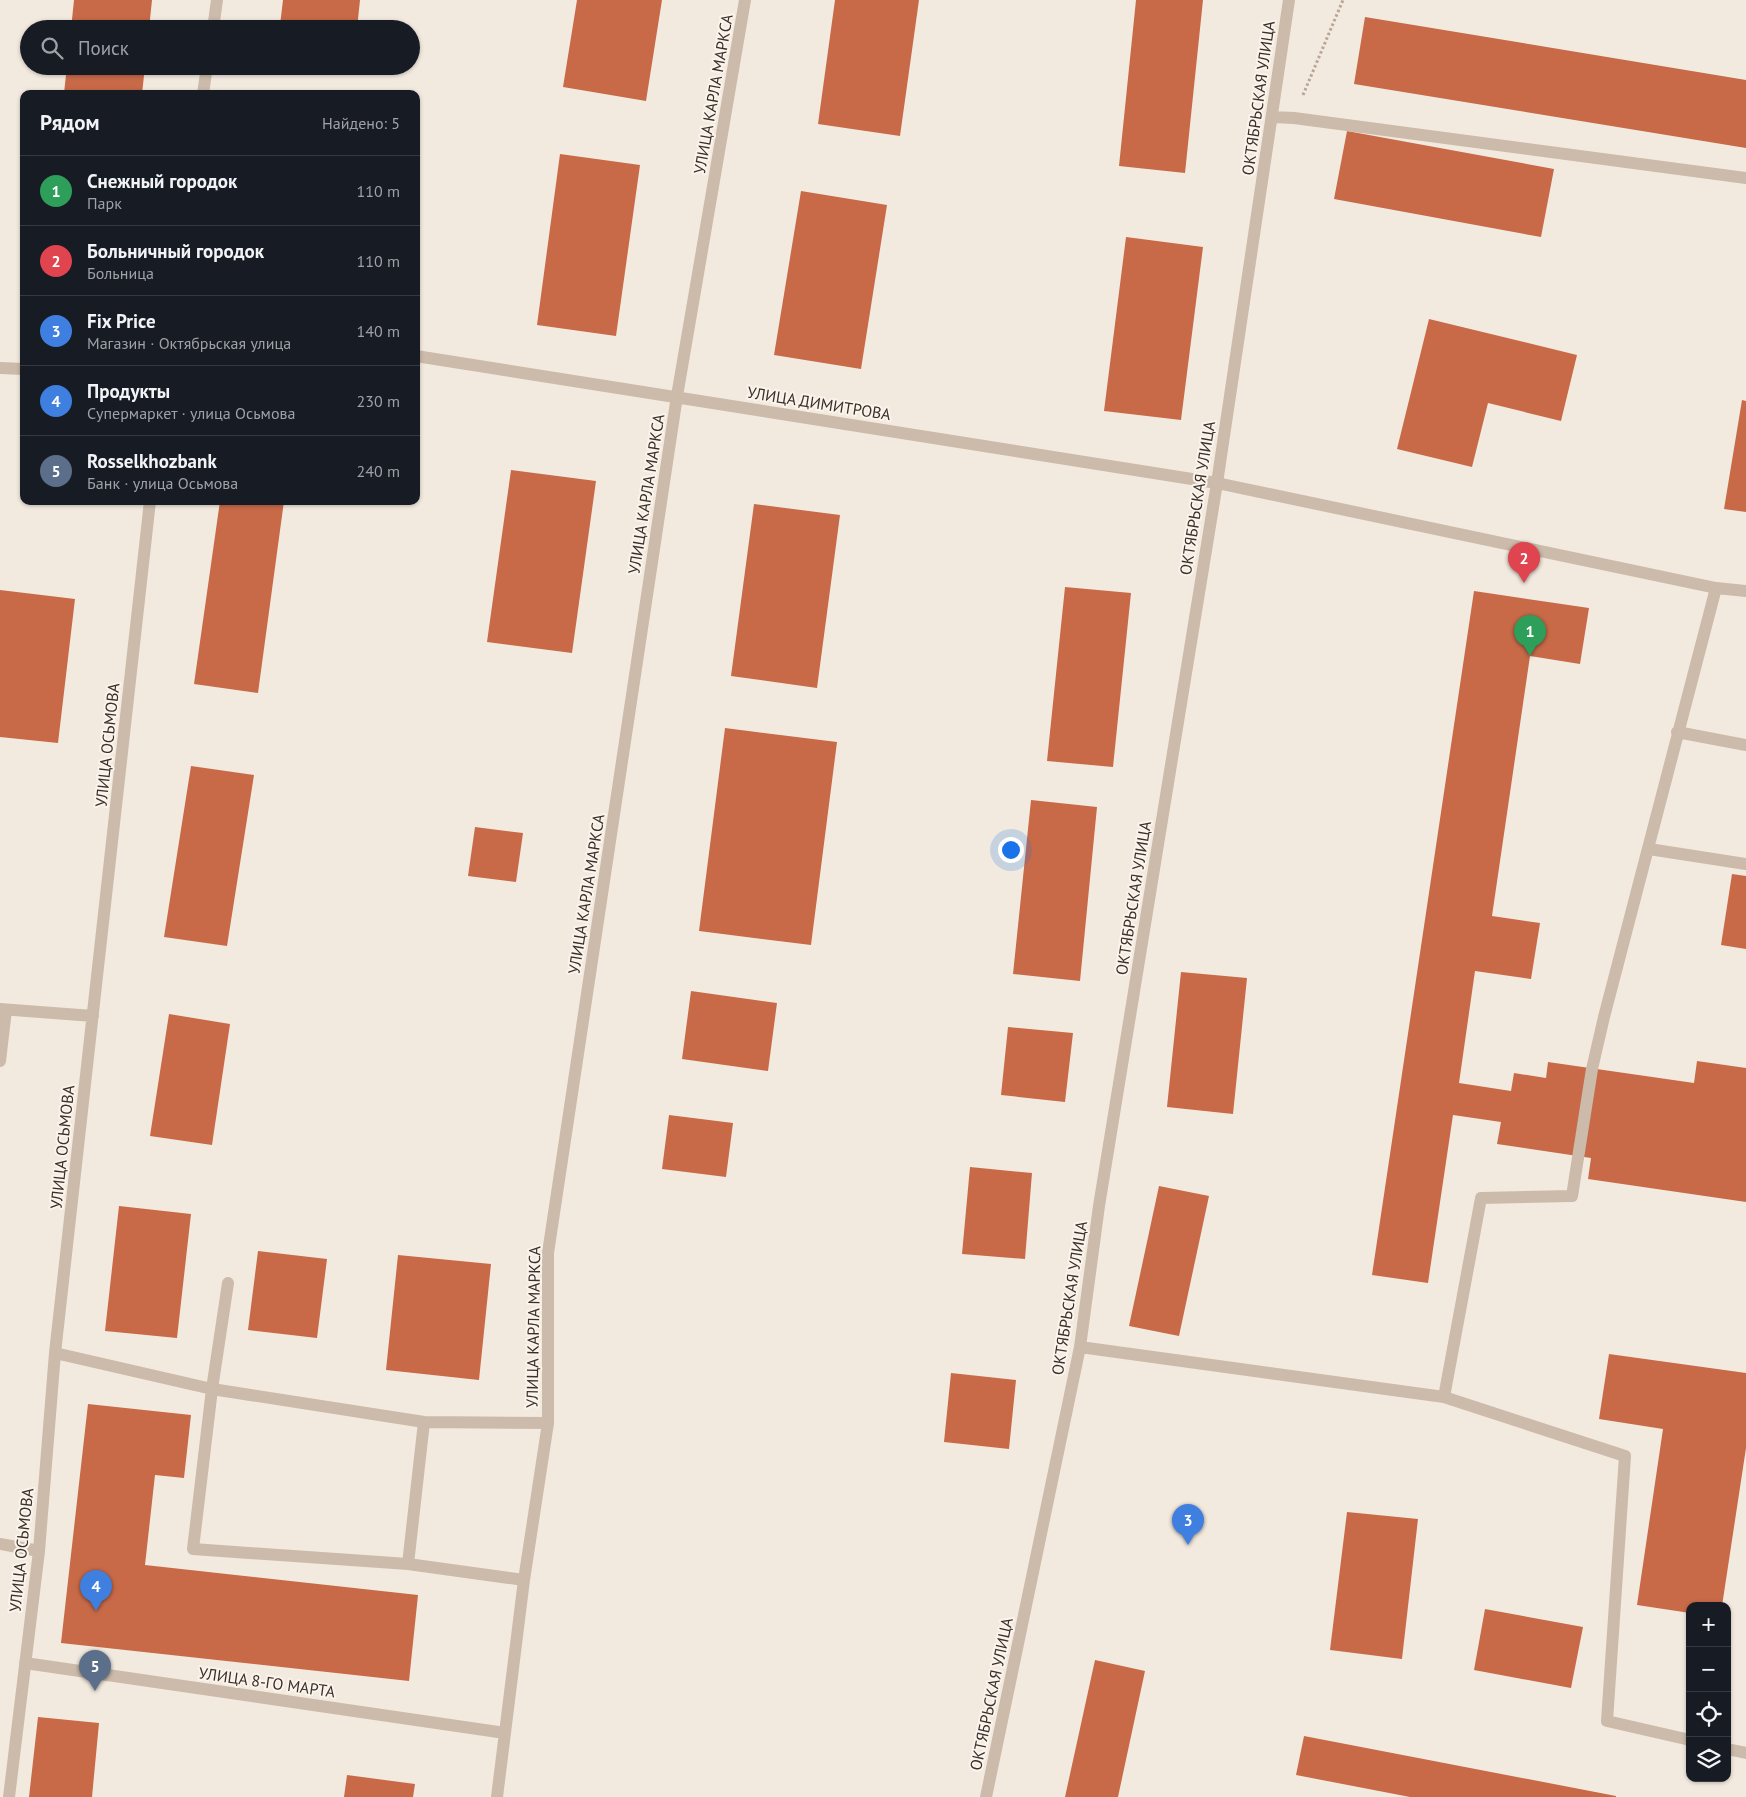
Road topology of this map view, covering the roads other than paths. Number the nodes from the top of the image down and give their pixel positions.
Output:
1 (217, 0) edge
2 (745, 0) edge
3 (1289, 0) edge
4 (214, 20) edge
5 (206, 75) edge
6 (204, 90) edge
7 (1272, 118) junction
8 (1746, 178) edge
9 (420, 357) edge
10 (0, 368) edge
11 (20, 369) edge
12 (678, 396) junction
13 (1217, 483) junction
14 (150, 505) edge
15 (1716, 588) junction
16 (1746, 591) edge
17 (1677, 732) junction
18 (1746, 744) edge
19 (1649, 849) junction
20 (1746, 864) edge
21 (3, 1009) edge
22 (93, 1016) junction
23 (0, 1061) edge
24 (228, 1283) dead end
25 (1080, 1347) junction
26 (55, 1353) junction
27 (212, 1389) junction
28 (1444, 1397) junction
29 (424, 1422) junction
30 (548, 1423) junction
31 (0, 1544) edge
32 (39, 1551) junction
33 (408, 1564) junction
34 (524, 1580) junction
35 (25, 1663) junction
36 (505, 1733) junction
37 (1686, 1739) edge
38 (1731, 1750) edge
39 (1746, 1753) edge
40 (9, 1797) edge
41 (497, 1797) edge
42 (986, 1797) edge

1 - 4 street
2 - 12 street, УЛИЦА КАРЛА МАРКСА
3 - 7 street, ОКТЯБРЬСКАЯ УЛИЦА
5 - 6 street
7 - 8 street
7 - 13 street, ОКТЯБРЬСКАЯ УЛИЦА
9 - 12 street, УЛИЦА ДИМИТРОВА
10 - 11 street
12 - 13 street, УЛИЦА ДИМИТРОВА
12 - 30 street, УЛИЦА КАРЛА МАРКСА
13 - 15 street, УЛИЦА ДИМИТРОВА
13 - 25 street, ОКТЯБРЬСКАЯ УЛИЦА
14 - 22 street, УЛИЦА ОСЬМОВА
15 - 16 street, УЛИЦА ДИМИТРОВА
15 - 17 street
17 - 18 street
17 - 19 street
19 - 20 street
19 - 28 street
21 - 22 street
21 - 23 street
22 - 26 street, УЛИЦА ОСЬМОВА
24 - 27 street
25 - 28 street
25 - 42 street, ОКТЯБРЬСКАЯ УЛИЦА
26 - 27 street
26 - 32 street, УЛИЦА ОСЬМОВА
27 - 29 street
27 - 33 street
28 - 37 street
29 - 30 street
29 - 33 street
30 - 34 street, УЛИЦА КАРЛА МАРКСА
31 - 32 street
32 - 35 street, УЛИЦА ОСЬМОВА
33 - 34 street
34 - 36 street, УЛИЦА КАРЛА МАРКСА
35 - 36 street, УЛИЦА 8-ГО МАРТА
35 - 40 street, УЛИЦА ОСЬМОВА
36 - 41 street, УЛИЦА КАРЛА МАРКСА
38 - 39 street

